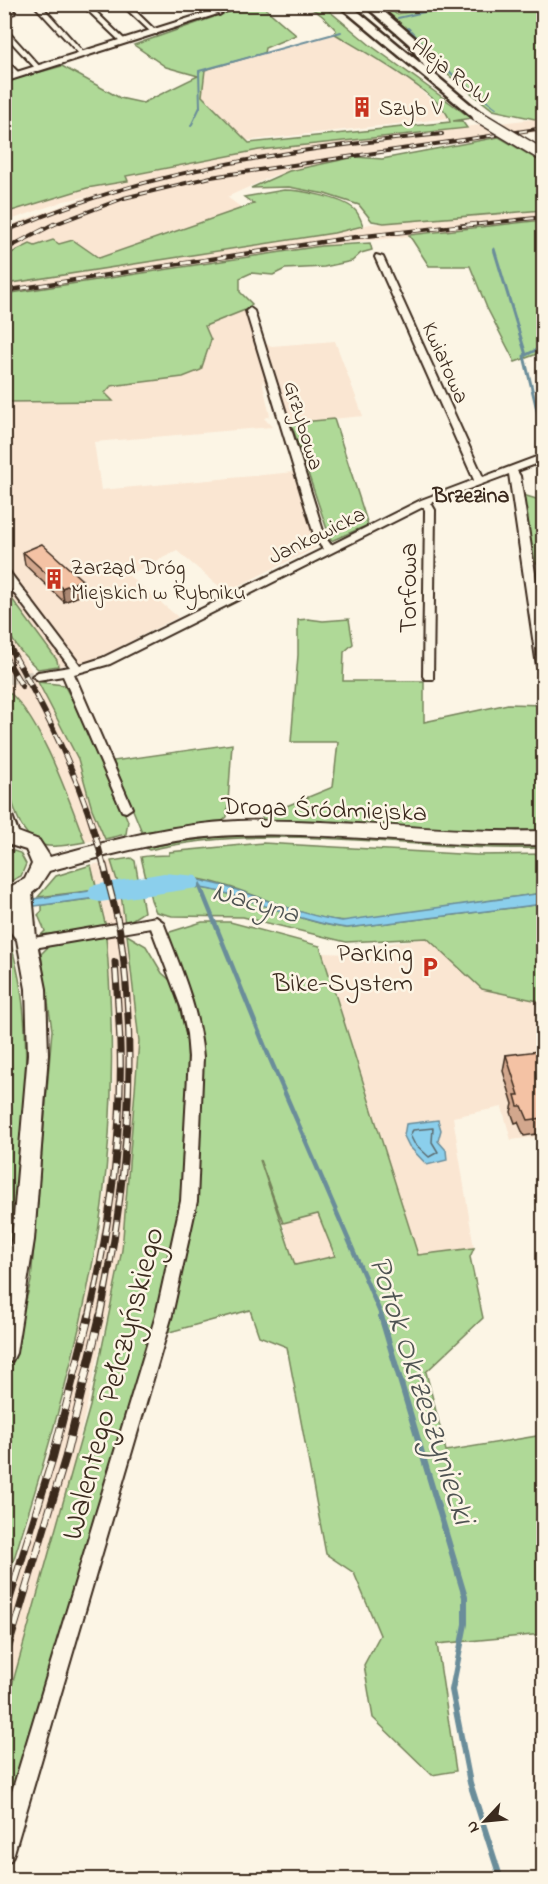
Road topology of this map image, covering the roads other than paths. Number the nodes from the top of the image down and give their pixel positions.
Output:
1 (6, 4) edge
2 (36, 4) edge
3 (84, 4) edge
4 (124, 4) edge
5 (245, 4) edge
6 (354, 4) edge
7 (368, 4) edge
8 (337, 8) edge
9 (220, 9) edge
10 (4, 14) edge
11 (4, 30) edge
12 (155, 33) junction
13 (124, 42) junction
14 (83, 55) junction
15 (4, 60) edge
16 (39, 69) junction
17 (431, 74) junction
18 (18, 75) junction
19 (4, 79) edge
20 (482, 114) junction
21 (543, 147) edge
22 (543, 156) edge
23 (379, 257) dead end
24 (250, 311) dead end
25 (543, 457) edge
26 (511, 469) junction
27 (480, 481) junction
28 (424, 502) junction
29 (328, 548) junction
30 (4, 572) edge
31 (543, 666) edge
32 (72, 671) junction
33 (38, 676) tunnel mouth
34 (429, 676) dead end
35 (126, 808) dead end
36 (4, 814) edge
37 (7, 836) edge
38 (543, 838) edge
39 (41, 859) junction
40 (13, 894) edge
41 (4, 906) edge
42 (23, 932) junction
43 (12, 1274) edge
44 (4, 1353) edge
45 (4, 1853) edge

1 - 10 street
2 - 14 street
3 - 13 street
4 - 12 street
5 - 9 main road
6 - 17 main road, Aleja ROW
7 - 17 main road
8 - 17 main road, Aleja ROW
9 - 12 main road
11 - 16 street
12 - 13 main road
13 - 14 main road
14 - 16 main road
15 - 18 street
16 - 18 main road
17 - 20 main road, Aleja ROW
18 - 19 main road
20 - 21 main road, Aleja ROW
20 - 22 main road, Aleja ROW, bridge
23 - 27 street, Kwiatowa
24 - 29 street, Grzybowa
25 - 26 street, Jankowicka
26 - 27 street, Jankowicka
26 - 31 street
27 - 28 street, Jankowicka
28 - 29 street, Jankowicka
28 - 34 street, Torfowa
29 - 32 street, Jankowicka
30 - 32 street
32 - 33 street, Jankowicka
32 - 35 street
36 - 37 main road
37 - 39 main road
38 - 39 main road, Droga Śródmiejska
39 - 40 main road
40 - 42 main road
41 - 42 main road
42 - 43 main road
42 - 45 street, Walentego Pełczyńskiego
43 - 44 main road

